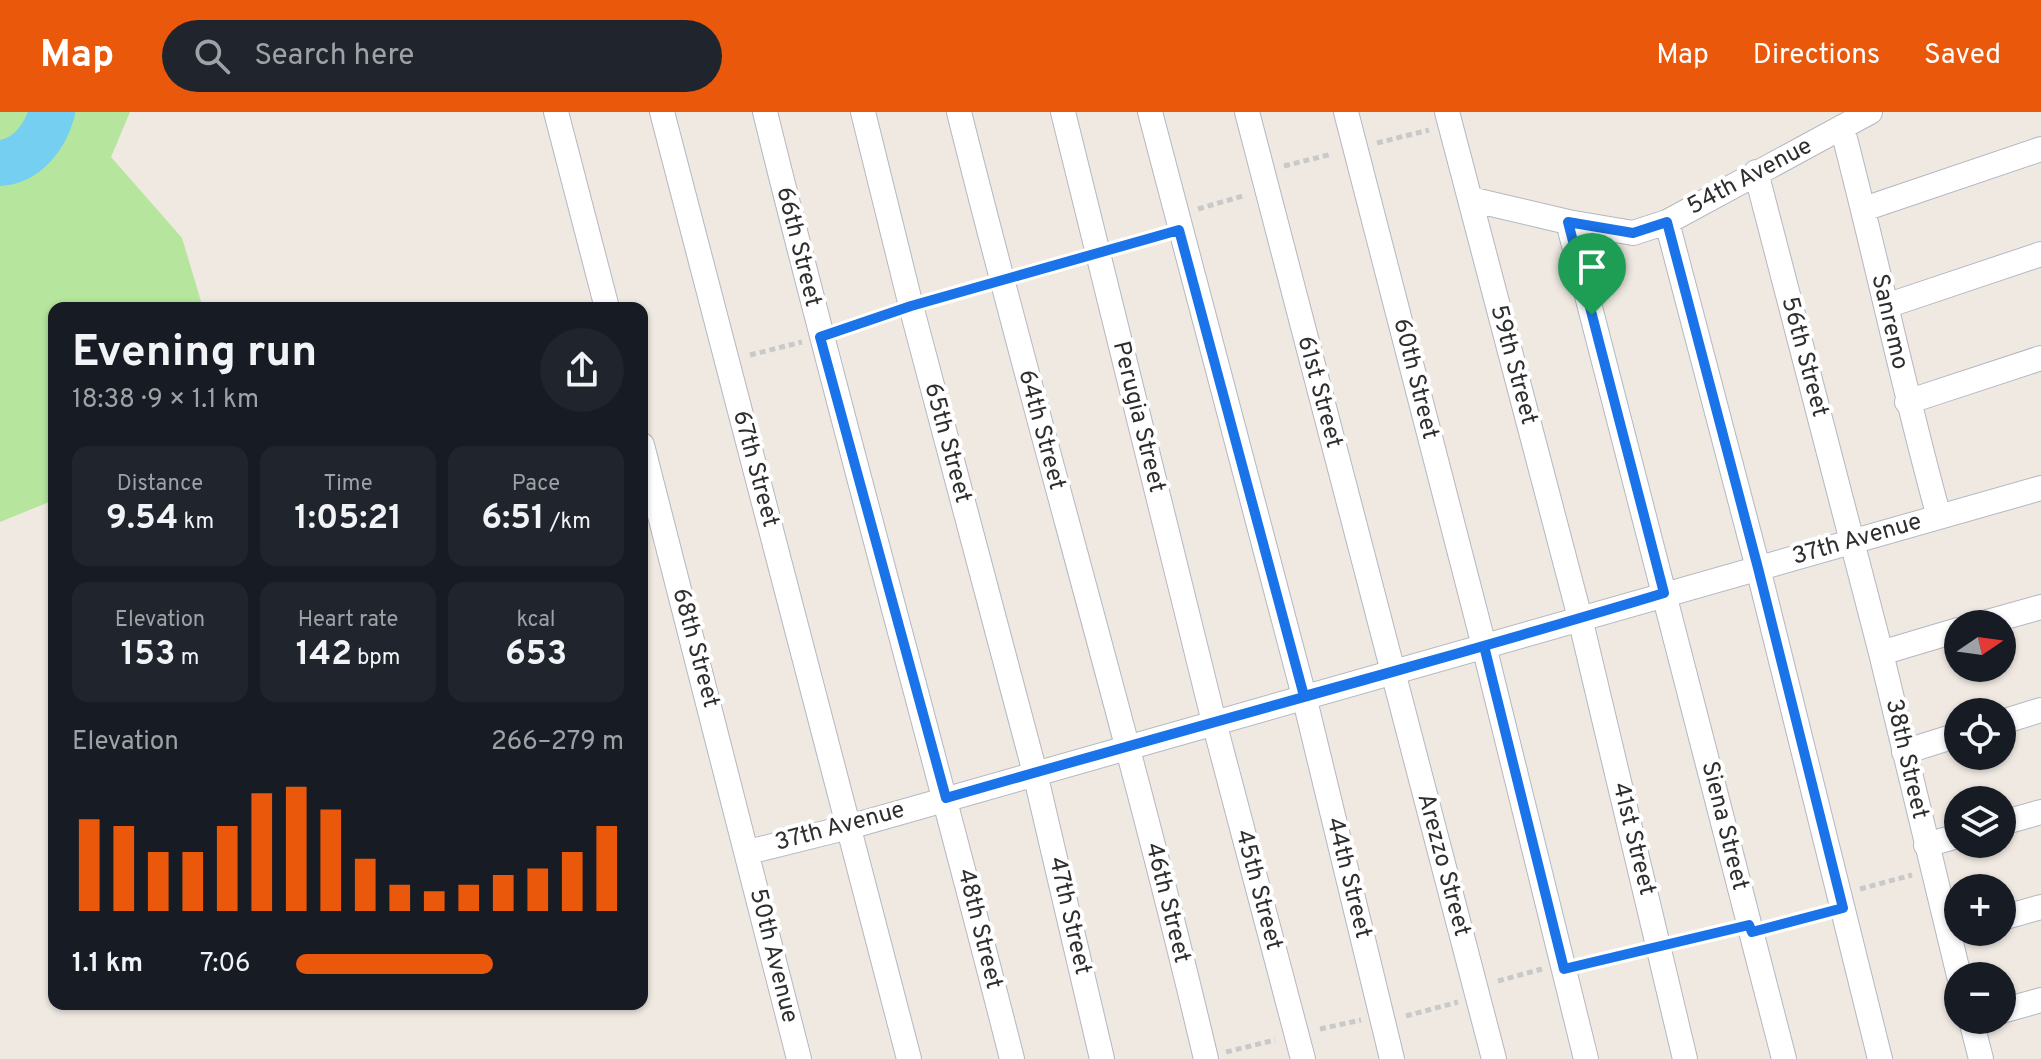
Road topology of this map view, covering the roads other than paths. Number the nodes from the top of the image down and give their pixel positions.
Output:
1 (556, 112) edge
2 (662, 112) edge
3 (765, 112) edge
4 (863, 112) edge
5 (959, 112) edge
6 (1063, 112) edge
7 (1150, 112) edge
8 (1247, 112) edge
9 (1346, 112) edge
10 (1447, 112) edge
11 (1870, 112) edge
12 (1842, 127) junction
13 (2041, 149) edge
14 (1756, 172) junction
15 (1470, 199) junction
16 (1864, 209) junction
17 (1568, 222) junction
18 (1667, 222) junction
19 (2041, 254) edge
20 (605, 302) edge
21 (1886, 306) junction
22 (2041, 358) edge
23 (1907, 402) junction
24 (648, 468) edge
25 (2041, 488) edge
26 (1939, 517) junction
27 (1852, 541) junction
28 (1758, 568) junction
29 (1664, 593) junction
30 (2041, 607) edge
31 (2016, 614) edge
32 (1580, 618) junction
33 (1944, 634) edge
34 (1484, 646) junction
35 (1881, 653) junction
36 (1393, 671) junction
37 (1304, 696) junction
38 (2041, 710) edge
39 (2016, 718) edge
40 (1214, 722) junction
41 (1944, 739) edge
42 (1128, 746) junction
43 (1904, 752) junction
44 (1035, 773) junction
45 (946, 798) junction
46 (2041, 812) edge
47 (2016, 819) edge
48 (849, 827) junction
49 (1944, 840) edge
50 (1926, 845) junction
51 (748, 852) junction
52 (1944, 906) edge
53 (2041, 907) edge
54 (2016, 914) edge
55 (2041, 1000) edge
56 (2016, 1007) edge
57 (1975, 1034) edge
58 (799, 1059) edge
59 (909, 1059) edge
60 (1012, 1059) edge
61 (1102, 1059) edge
62 (1206, 1059) edge
63 (1303, 1059) edge
64 (1392, 1059) edge
65 (1494, 1059) edge
66 (1586, 1059) edge
67 (1685, 1059) edge
68 (1784, 1059) edge
69 (1880, 1059) edge
70 (1981, 1059) edge

1 - 20 street
2 - 48 street, 67th Street
3 - 45 street, 66th Street
4 - 44 street, 65th Street
5 - 42 street, 64th Street
6 - 40 street, Perugia Street
7 - 37 street, 44th Street
8 - 36 street, 61st Street
9 - 34 street, 60th Street
10 - 15 street, 59th Street
11 - 12 street
12 - 14 street, 54th Avenue
12 - 16 street, Sanremo
13 - 16 street
14 - 18 street, 54th Avenue
14 - 27 street, 56th Street
15 - 17 street, 54th Avenue
15 - 32 street, 59th Street
16 - 21 street, Sanremo
17 - 18 street, 54th Avenue
17 - 29 street, Siena Street
18 - 28 street
19 - 21 street
21 - 23 street, Sanremo
22 - 23 street
23 - 26 street, Sanremo
24 - 51 street, 68th Street
25 - 26 street, 37th Avenue
26 - 27 street, 37th Avenue
27 - 28 street, 37th Avenue
27 - 35 street, 38th Street
28 - 29 street, 37th Avenue
28 - 69 street
29 - 32 street, 37th Avenue
29 - 68 street, Siena Street
30 - 31 street
32 - 34 street, 37th Avenue
32 - 67 street, 41st Street
33 - 35 street
34 - 36 street, 37th Avenue
34 - 66 street, 60th Street
35 - 43 street, 38th Street
36 - 37 street, 37th Avenue
36 - 65 street, Arezzo Street
37 - 40 street, 37th Avenue
37 - 64 street, 44th Street
38 - 39 street
40 - 42 street, 37th Avenue
40 - 63 street, 45th Street
41 - 43 street
42 - 44 street, 37th Avenue
42 - 62 street, 46th Street
43 - 50 street, 38th Street
44 - 45 street, 37th Avenue
44 - 61 street, 47th Street
45 - 48 street, 37th Avenue
45 - 60 street, 48th Street
46 - 47 street
48 - 51 street, 37th Avenue
48 - 59 street
49 - 50 street
50 - 52 street, 38th Street
51 - 58 street, 50th Avenue
53 - 54 street
55 - 56 street
57 - 70 street

